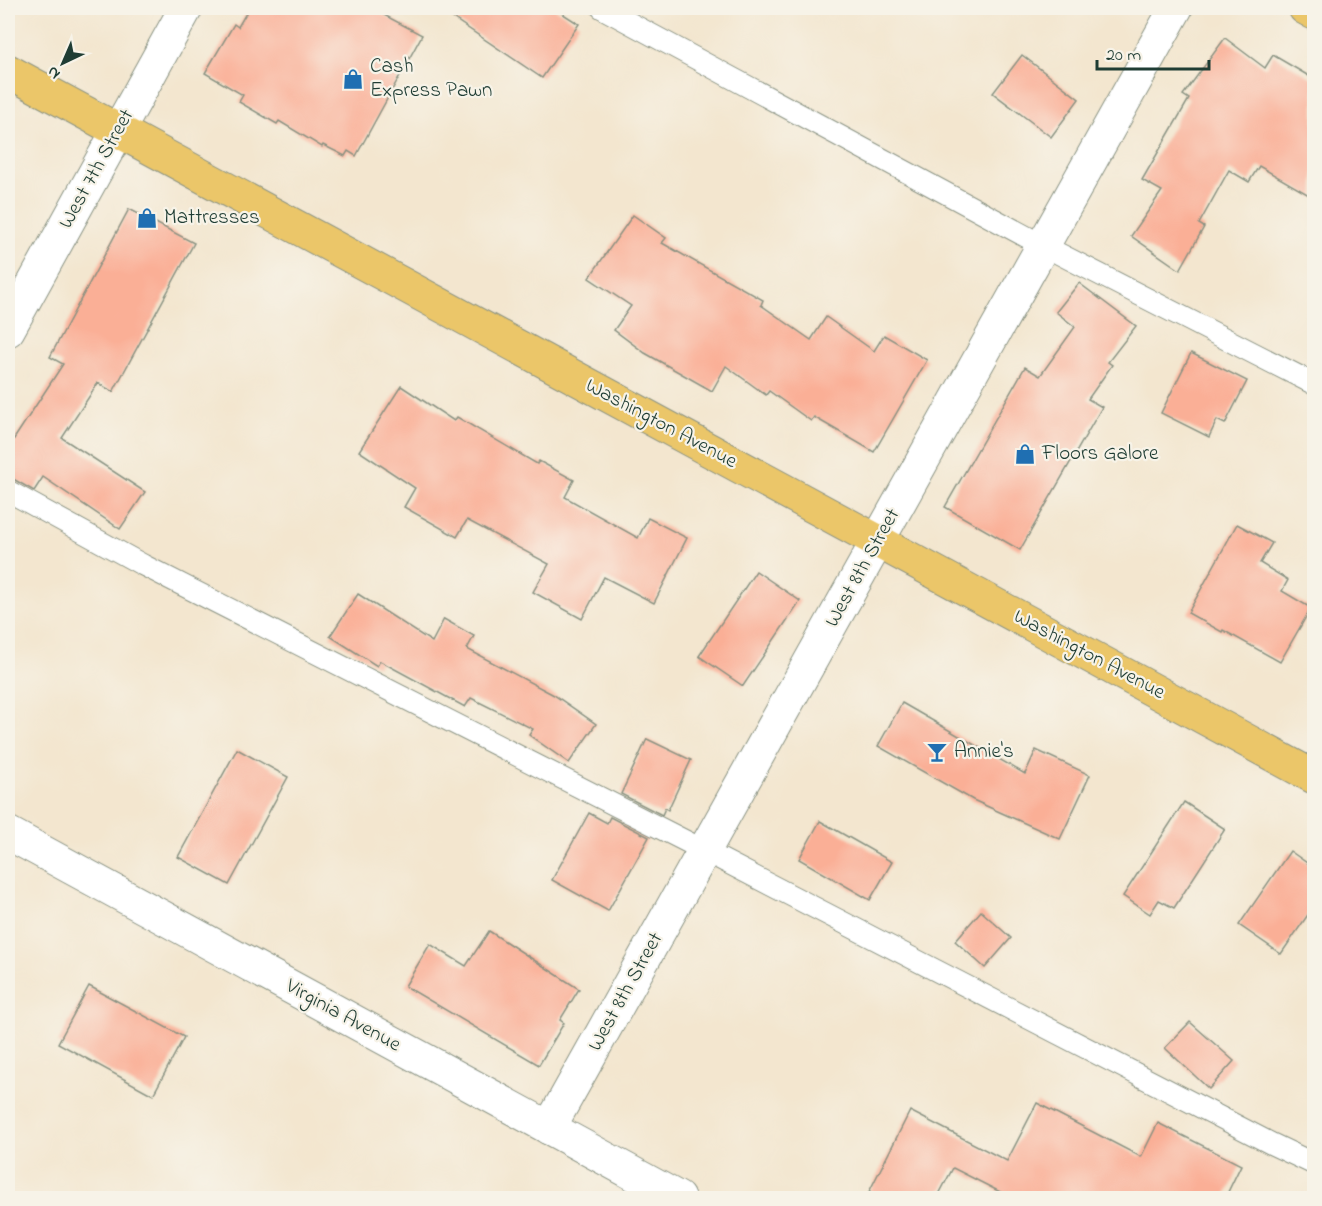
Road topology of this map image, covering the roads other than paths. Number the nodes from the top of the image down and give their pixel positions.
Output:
1 (186, 8) edge
2 (602, 8) edge
3 (1176, 8) edge
4 (1305, 8) edge
5 (1314, 13) edge
6 (8, 71) edge
7 (118, 130) junction
8 (1042, 245) junction
9 (8, 330) edge
10 (1314, 384) edge
11 (8, 491) edge
12 (878, 540) junction
13 (1314, 777) edge
14 (8, 833) edge
15 (705, 851) junction
16 (549, 1128) junction
17 (1314, 1164) edge
18 (678, 1198) edge

1 - 7 street, West 7th Street
2 - 8 lane
3 - 8 street, West 8th Street
4 - 5 main road
6 - 7 main road, Washington Avenue
7 - 9 street, West 7th Street
7 - 12 main road, Washington Avenue
8 - 10 lane
8 - 12 street, West 8th Street
11 - 15 lane
12 - 13 main road, Washington Avenue
12 - 15 street, West 8th Street
14 - 16 street, Virginia Avenue
15 - 16 street, West 8th Street
15 - 17 lane
16 - 18 street, Virginia Avenue

